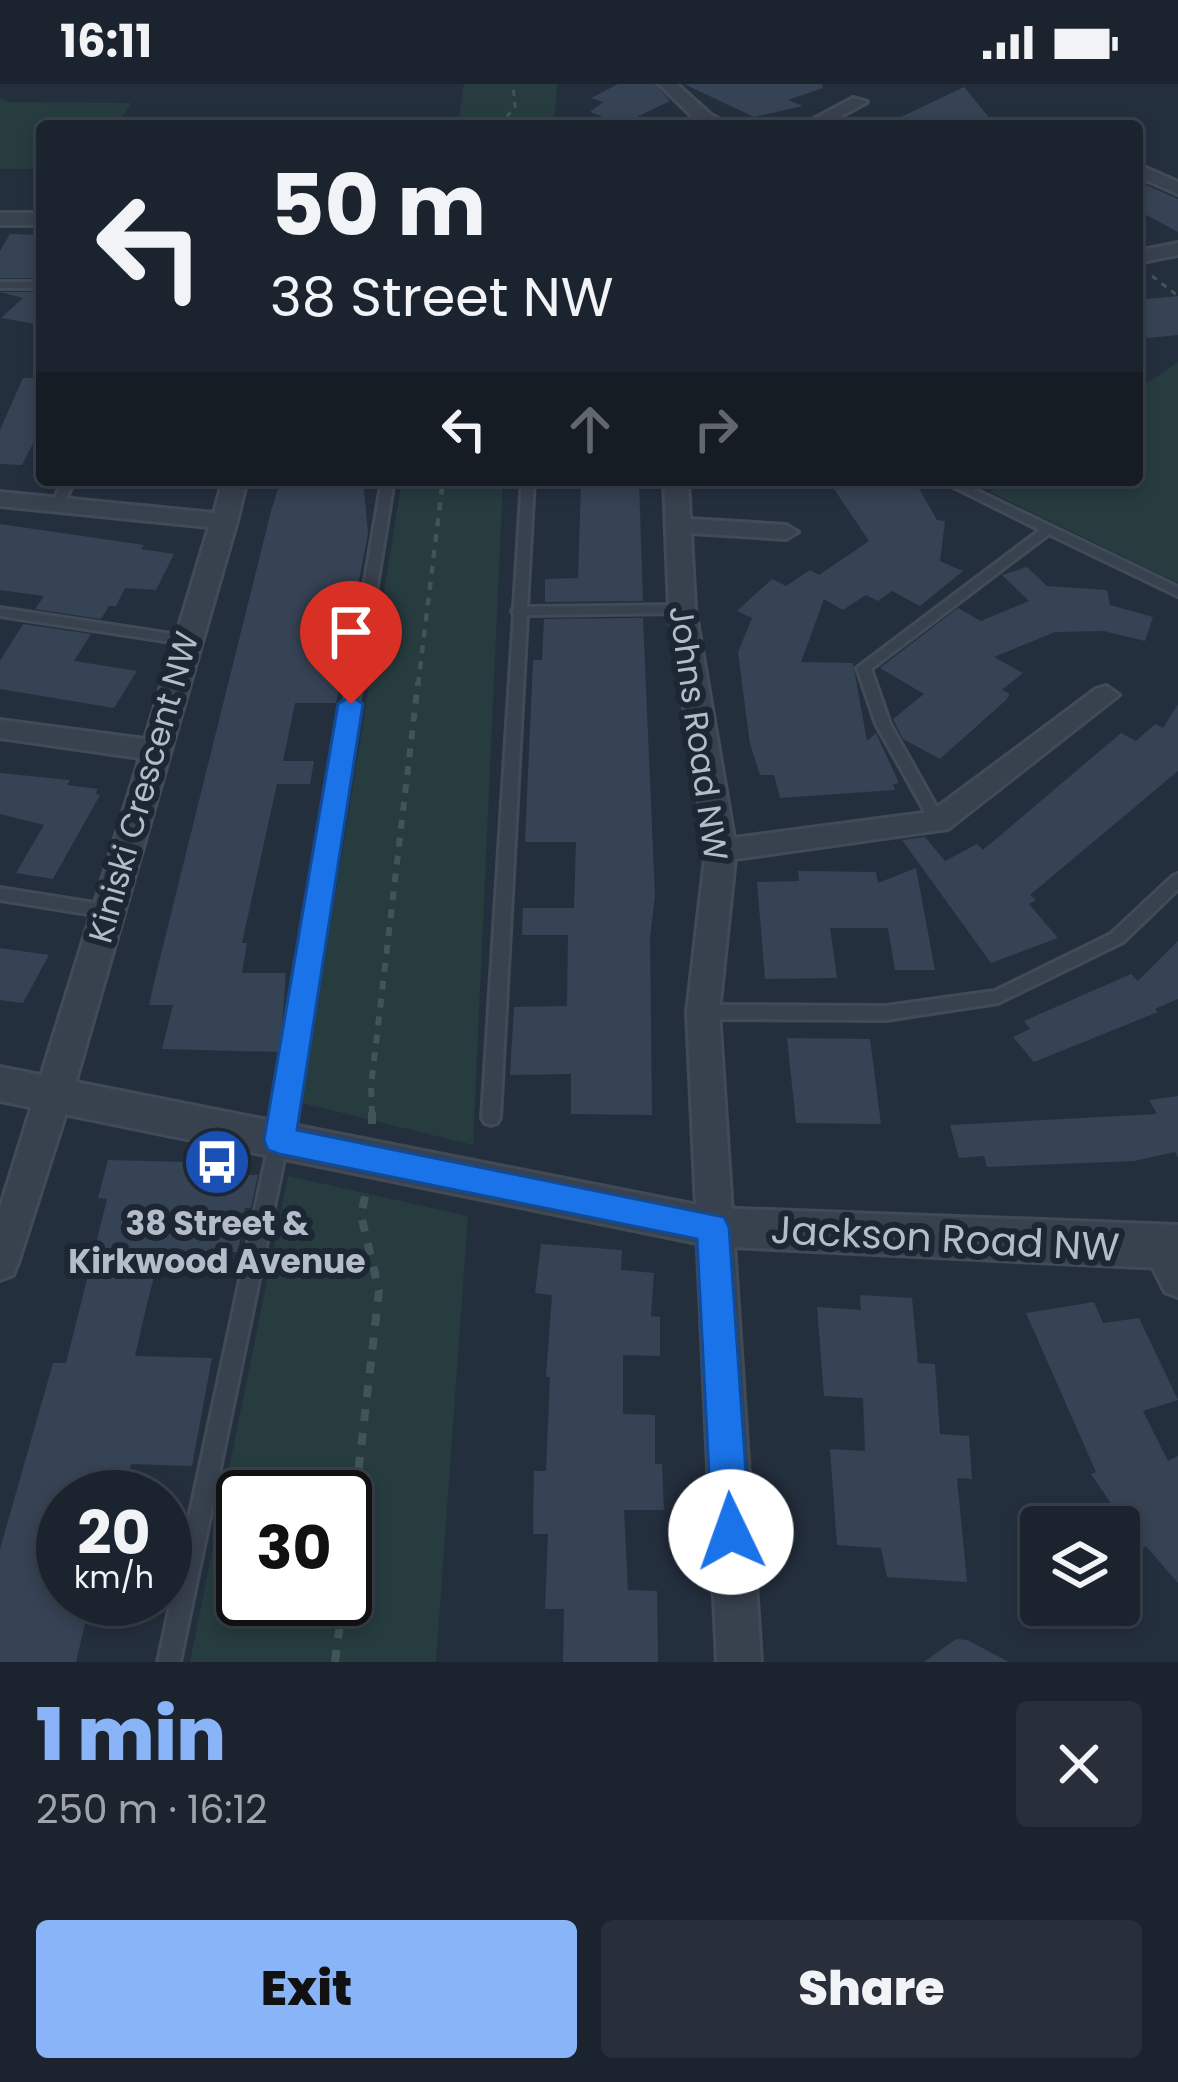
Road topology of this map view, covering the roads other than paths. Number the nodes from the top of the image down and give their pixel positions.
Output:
1 (667, 84) edge
2 (859, 102) dead end
3 (700, 120) edge
4 (822, 120) edge
5 (1143, 172) edge
6 (1178, 189) edge
7 (0, 219) edge
8 (36, 219) edge
9 (1178, 249) edge
10 (1144, 256) edge
11 (0, 285) edge
12 (36, 285) edge
13 (66, 486) edge
14 (234, 486) edge
15 (387, 486) edge
16 (528, 486) edge
17 (676, 486) edge
18 (958, 486) edge
19 (0, 499) edge
20 (58, 504) junction
21 (225, 521) junction
22 (676, 525) junction
23 (1047, 530) junction
24 (786, 532) dead end
25 (1178, 592) edge
26 (682, 609) junction
27 (518, 611) junction
28 (0, 612) edge
29 (185, 640) junction
30 (1106, 694) dead end
31 (0, 730) edge
32 (153, 750) junction
33 (938, 822) junction
34 (721, 850) junction
35 (1178, 880) edge
36 (0, 894) edge
37 (107, 911) junction
38 (703, 1012) junction
39 (0, 1084) edge
40 (55, 1094) junction
41 (491, 1118) dead end
42 (279, 1140) junction
43 (712, 1227) junction
44 (1172, 1258) edge
45 (0, 1263) edge
46 (169, 1662) edge
47 (739, 1662) edge

1 - 3 street
2 - 4 street
5 - 6 street
7 - 8 street
9 - 10 street
11 - 12 lane
13 - 20 lane
14 - 21 street, Kiniski Crescent NW
15 - 42 lane
16 - 27 lane
17 - 22 street, Johns Road NW
18 - 23 lane
19 - 20 street
20 - 21 street
21 - 29 street, Kiniski Crescent NW
22 - 24 street
22 - 26 street, Johns Road NW
23 - 25 lane
23 - 33 lane
26 - 27 lane
26 - 34 street, Johns Road NW
27 - 41 lane
28 - 29 lane
29 - 32 street, Kiniski Crescent NW
30 - 33 street
31 - 32 street
32 - 37 street, Kiniski Crescent NW
33 - 34 street
34 - 38 street, Johns Road NW
35 - 38 lane
36 - 37 lane
37 - 40 street, Kiniski Crescent NW
38 - 43 street, Johns Road NW
39 - 40 street, Jackson Road NW
40 - 42 street, Jackson Road NW
40 - 45 street, Kiniski Crescent NW
42 - 43 street, Jackson Road NW
42 - 46 lane
43 - 44 street, Jackson Road NW
43 - 47 street, Johns Road NW

